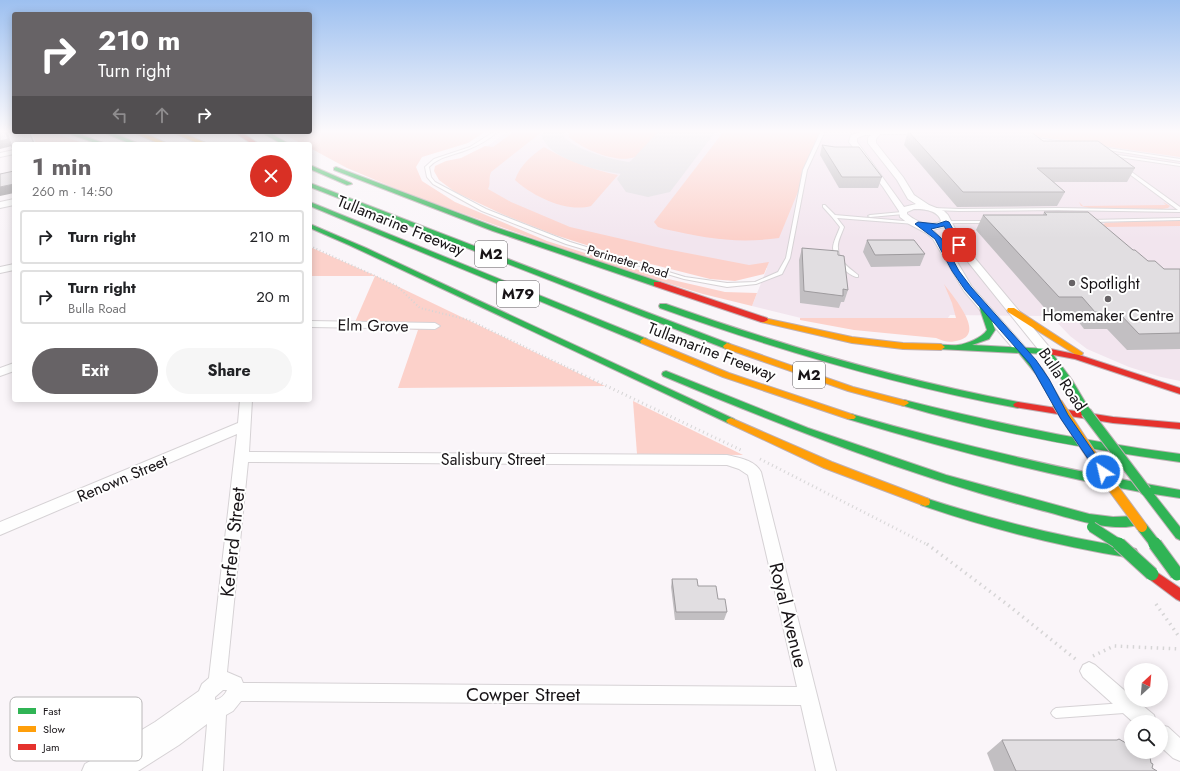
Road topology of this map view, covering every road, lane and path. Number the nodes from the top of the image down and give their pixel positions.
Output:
1 (320, 167) edge
2 (323, 167) edge
3 (427, 167) edge
4 (806, 167) edge
5 (872, 167) edge
6 (891, 167) edge
7 (1123, 167) edge
8 (312, 176) edge
9 (312, 185) edge
10 (387, 199) dead end
11 (12, 202) edge
12 (0, 205) edge
13 (312, 205) edge
14 (432, 206) junction
15 (824, 206) dead end
16 (929, 208) junction
17 (1080, 210) junction
18 (1180, 210) edge
19 (902, 212) junction
20 (312, 215) edge
21 (834, 216) junction
22 (842, 217) junction
23 (1180, 219) edge
24 (1087, 221) edge
25 (1093, 221) junction
26 (946, 222) junction
27 (988, 222) edge
28 (414, 224) junction
29 (916, 224) junction
30 (312, 227) edge
31 (1101, 229) edge
32 (352, 244) junction
33 (312, 247) edge
34 (574, 266) dead end
35 (12, 267) edge
36 (0, 270) edge
37 (856, 276) dead end
38 (656, 302) dead end
39 (983, 306) junction
40 (1011, 310) junction
41 (541, 322) dead end
42 (312, 324) edge
43 (435, 326) dead end
44 (961, 348) junction
45 (1021, 350) junction
46 (1046, 352) junction
47 (12, 368) edge
48 (1115, 370) junction
49 (0, 372) edge
50 (660, 372) dead end
51 (726, 375) junction
52 (1180, 391) edge
53 (246, 402) edge
54 (244, 426) junction
55 (1180, 426) edge
56 (242, 457) junction
57 (749, 458) junction
58 (1180, 458) edge
59 (1146, 491) junction
60 (1180, 494) edge
61 (1146, 503) dead end
62 (1053, 509) junction
63 (1137, 519) junction
64 (0, 529) edge
65 (1180, 535) edge
66 (1141, 554) dead end
67 (1154, 555) dead end
68 (1174, 556) dead end
69 (1179, 577) edge
70 (1180, 594) edge
71 (1180, 649) edge
72 (1084, 667) junction
73 (236, 692) junction
74 (809, 696) junction
75 (213, 700) junction
76 (1124, 702) edge
77 (1130, 707) joint
78 (1056, 713) dead end
79 (1139, 715) edge
80 (142, 741) edge
81 (1168, 741) edge
82 (1180, 752) edge
83 (142, 757) edge
84 (109, 761) edge
85 (136, 761) edge
86 (92, 771) edge
87 (120, 771) edge
88 (213, 771) edge
89 (826, 771) edge

1 - 10 main road
2 - 14 main road
3 - 4 lane, Perimeter Road
5 - 19 street
6 - 16 street
7 - 18 lane
8 - 28 main road
9 - 28 main road, Tullamarine Freeway / M2
11 - 12 street
13 - 51 main road, Tullamarine Freeway / M2
14 - 34 main road
14 - 44 main road
15 - 21 lane
16 - 17 lane
16 - 19 street
16 - 26 street, Bulla Road
17 - 18 lane
17 - 25 lane
19 - 22 lane
19 - 29 street, Bulla Road
20 - 51 main road, M79
21 - 22 lane
21 - 37 lane
22 - 29 lane
23 - 25 lane
24 - 25 lane
25 - 31 lane
26 - 27 lane
26 - 29 street
26 - 40 street, Bulla Road
28 - 58 main road, Tullamarine Freeway / M2
29 - 39 street, Bulla Road
30 - 32 main road
32 - 41 main road
32 - 66 main road
33 - 57 path
35 - 36 street
38 - 55 main road
39 - 44 main road
39 - 45 street, Bulla Road
40 - 46 street, Bulla Road
40 - 48 main road
42 - 43 street, Elm Grove
44 - 45 main road
45 - 46 main road
45 - 63 main road, Bulla Road, bridge
46 - 48 main road
46 - 59 main road, Bulla Road, bridge
47 - 49 street
48 - 52 main road
50 - 62 main road
51 - 60 main road, Tullamarine Freeway / M2
53 - 54 street, Kerferd Street
54 - 56 street, Kerferd Street
54 - 64 street, Renown Street
56 - 57 street, Salisbury Street
56 - 75 street, Kerferd Street
57 - 72 path
57 - 74 street, Royal Avenue
59 - 61 main road
59 - 65 main road, Bulla Road
62 - 63 main road
62 - 70 main road, bridge
63 - 69 main road, Bulla Road, bridge
67 - 68 main road
71 - 72 path
72 - 76 street
73 - 74 street, Cowper Street
73 - 75 street
73 - 75 street
74 - 89 street, Royal Avenue
75 - 80 street
75 - 83 street
75 - 88 street, Kerferd Street
77 - 78 lane
77 - 79 street
81 - 82 street
84 - 86 street
85 - 87 street

